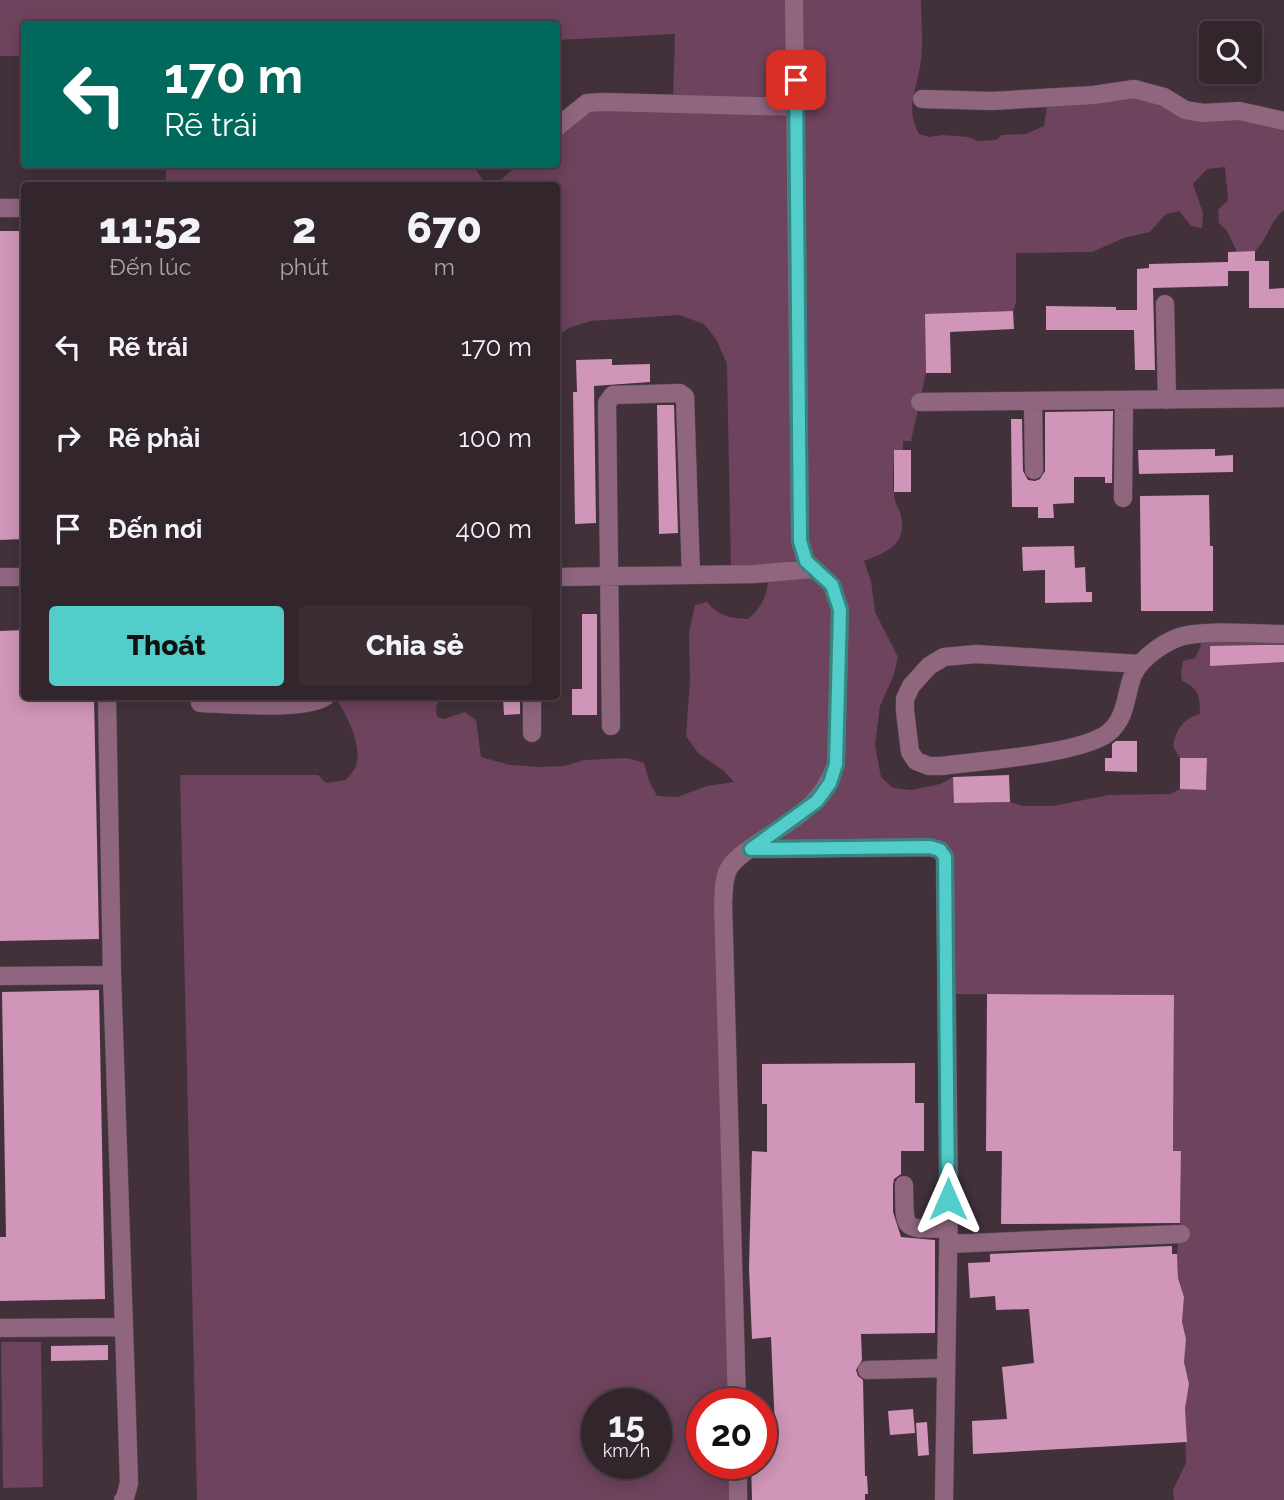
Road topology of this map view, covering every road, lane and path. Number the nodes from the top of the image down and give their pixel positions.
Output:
1 (794, 0) edge
2 (922, 99) dead end
3 (796, 107) junction
4 (1284, 121) edge
5 (560, 125) edge
6 (0, 208) edge
7 (21, 208) edge
8 (1165, 304) dead end
9 (1284, 398) edge
10 (1125, 400) junction
11 (1167, 400) junction
12 (1033, 401) junction
13 (920, 402) dead end
14 (1034, 470) dead end
15 (1123, 498) dead end
16 (813, 569) junction
17 (691, 575) junction
18 (608, 576) junction
19 (0, 577) edge
20 (21, 577) edge
21 (560, 577) edge
22 (1284, 634) edge
23 (1140, 664) junction
24 (107, 700) edge
25 (321, 700) edge
26 (532, 700) edge
27 (200, 703) dead end
28 (611, 726) dead end
29 (532, 733) dead end
30 (751, 849) junction
31 (112, 975) junction
32 (0, 976) edge
33 (904, 1185) dead end
34 (1181, 1234) dead end
35 (948, 1236) junction
36 (124, 1327) junction
37 (0, 1328) edge
38 (946, 1368) junction
39 (867, 1370) dead end
40 (737, 1388) edge
41 (738, 1479) edge
42 (122, 1500) edge
43 (738, 1500) edge
44 (944, 1500) edge

1 - 3 street
2 - 4 street
3 - 5 street
3 - 16 street
6 - 7 street
8 - 11 street
9 - 11 street
10 - 11 street
10 - 12 street
10 - 15 street
12 - 13 street
12 - 14 street
16 - 17 street
16 - 30 street
17 - 18 street
17 - 18 street
18 - 21 street
18 - 28 street
19 - 20 street
22 - 23 street
23 - 23 street
24 - 31 street
25 - 27 street
26 - 29 street
30 - 35 street
30 - 40 street
31 - 32 street
31 - 36 street
33 - 35 street
34 - 35 street
35 - 38 street
36 - 37 street
36 - 42 street
38 - 39 street
38 - 44 street
41 - 43 street

